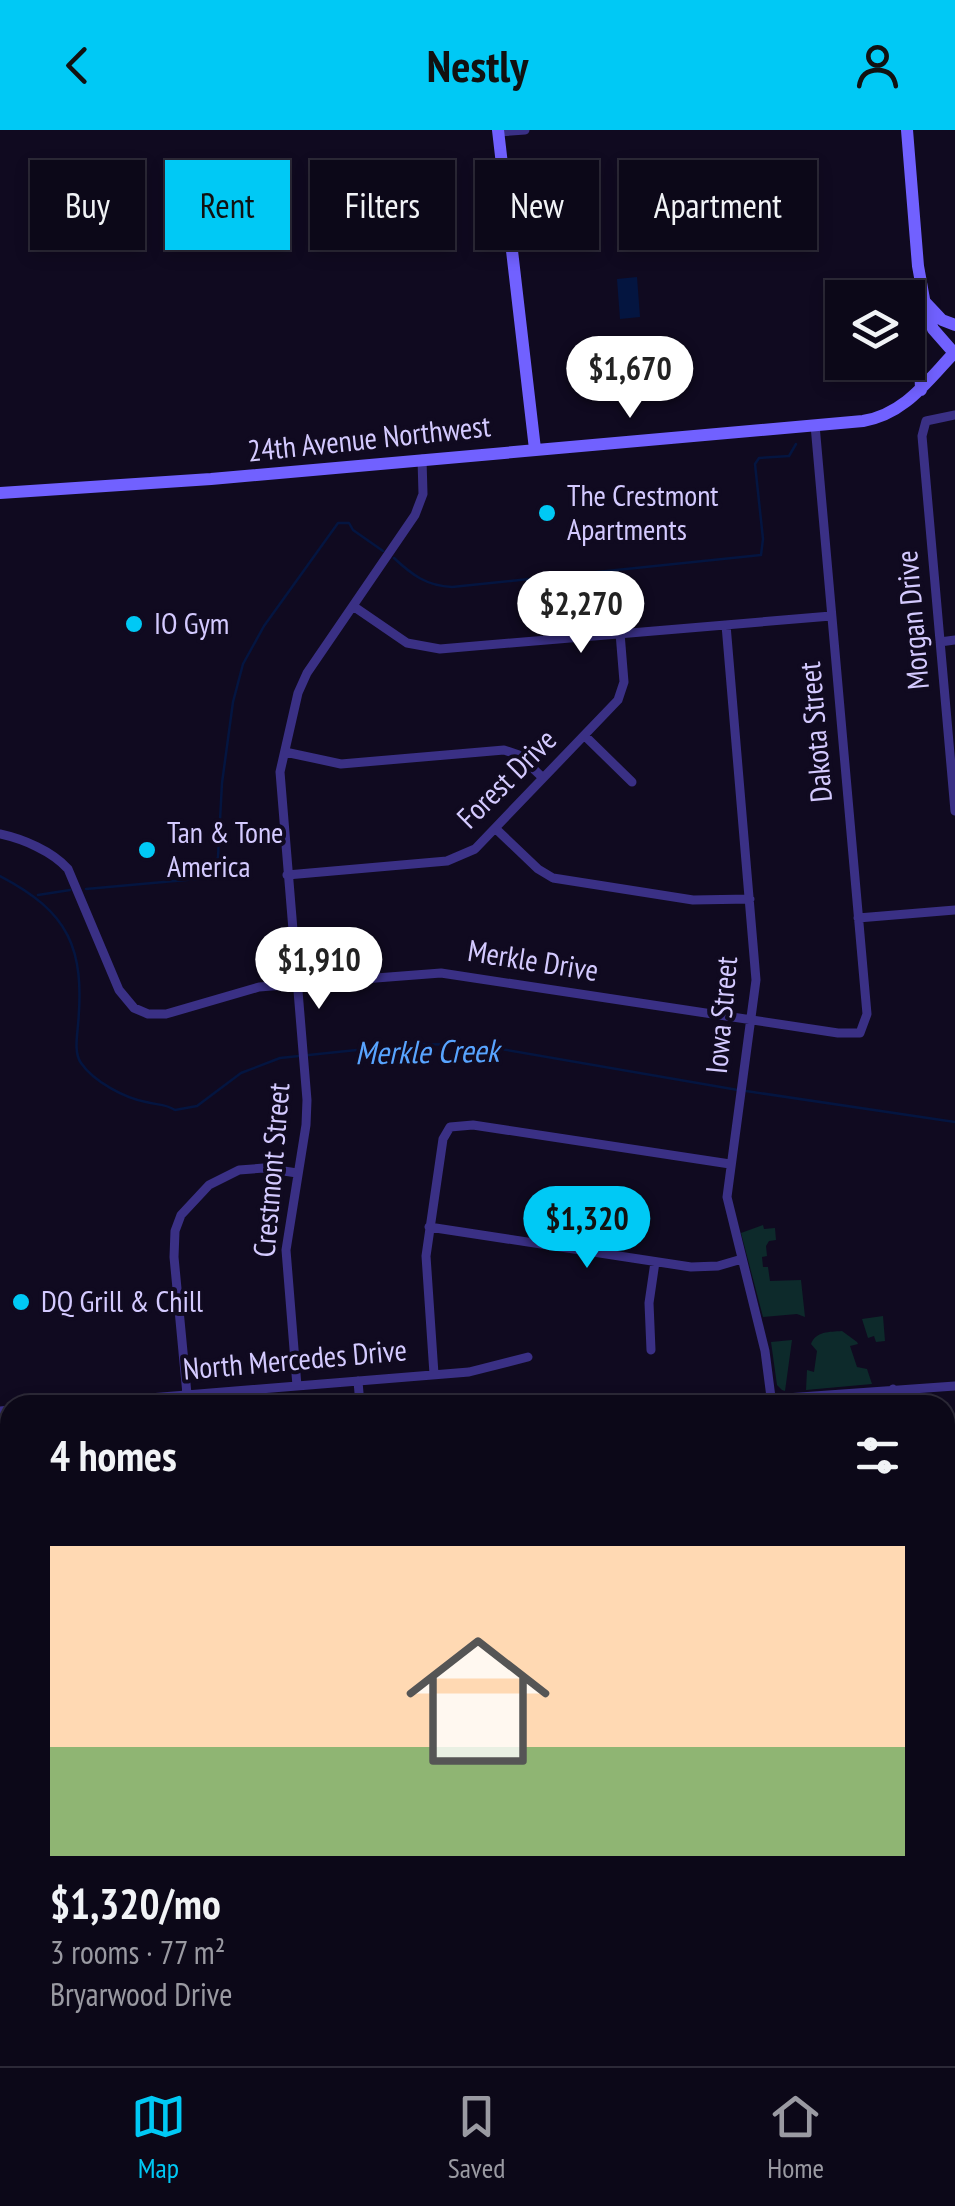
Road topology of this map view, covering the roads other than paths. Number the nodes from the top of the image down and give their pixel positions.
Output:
1 (525, 130) edge
2 (907, 130) edge
3 (498, 131) edge
4 (926, 303) junction
5 (955, 325) edge
6 (955, 353) edge
7 (920, 390) junction
8 (955, 415) edge
9 (815, 425) junction
10 (536, 449) junction
11 (422, 459) junction
12 (0, 493) edge
13 (353, 606) junction
14 (831, 616) junction
15 (726, 625) junction
16 (620, 633) junction
17 (955, 640) edge
18 (940, 642) junction
19 (585, 736) junction
20 (285, 752) junction
21 (543, 778) junction
22 (632, 782) dead end
23 (955, 811) edge
24 (495, 828) junction
25 (0, 834) edge
26 (287, 874) junction
27 (750, 898) junction
28 (955, 910) edge
29 (858, 918) junction
30 (297, 983) junction
31 (752, 1019) junction
32 (860, 1033) joint
33 (730, 1164) junction
34 (297, 1173) junction
35 (430, 1228) junction
36 (742, 1259) junction
37 (655, 1262) junction
38 (651, 1350) dead end
39 (528, 1356) dead end
40 (434, 1374) junction
41 (358, 1382) junction
42 (298, 1386) junction
43 (955, 1386) edge
44 (893, 1390) junction
45 (187, 1394) junction
46 (176, 1395) edge
47 (359, 1395) edge
48 (771, 1395) edge
49 (843, 1395) edge
50 (893, 1395) edge

1 - 3 street
2 - 4 main road
3 - 10 main road
4 - 5 main road
4 - 6 main road
4 - 7 main road
6 - 7 main road, 24th Avenue Northwest
7 - 9 main road, 24th Avenue Northwest
8 - 18 street, Morgan Drive
9 - 10 main road, 24th Avenue Northwest
9 - 14 street, Dakota Street
10 - 11 main road, 24th Avenue Northwest
11 - 12 main road, 24th Avenue Northwest
11 - 13 street, Crestmont Street
13 - 16 street
13 - 20 street, Crestmont Street
14 - 15 street
14 - 29 street, Dakota Street
15 - 16 street
15 - 27 street, Iowa Street
16 - 19 street, Forest Drive
17 - 18 street
18 - 23 street, Morgan Drive
19 - 21 street, Forest Drive
19 - 22 street
20 - 21 street
20 - 26 street, Crestmont Street
21 - 24 street, Forest Drive
24 - 26 street, Forest Drive
24 - 27 street
25 - 30 street, Merkle Drive
26 - 30 street, Crestmont Street
27 - 31 street, Iowa Street
28 - 29 street
29 - 32 street, Dakota Street
30 - 31 street, Merkle Drive
30 - 34 street, Crestmont Street
31 - 32 street, Merkle Drive
31 - 33 street, Iowa Street
33 - 35 street
33 - 36 street, Iowa Street
34 - 42 street, Crestmont Street
34 - 45 street
35 - 37 street
35 - 40 street
36 - 37 street
36 - 48 street, Iowa Street
37 - 38 street
39 - 40 street, North Mercedes Drive
40 - 41 street, North Mercedes Drive
41 - 42 street, North Mercedes Drive
41 - 47 street
42 - 45 street, North Mercedes Drive
43 - 44 street
44 - 49 street
44 - 50 street
45 - 46 street, North Mercedes Drive

